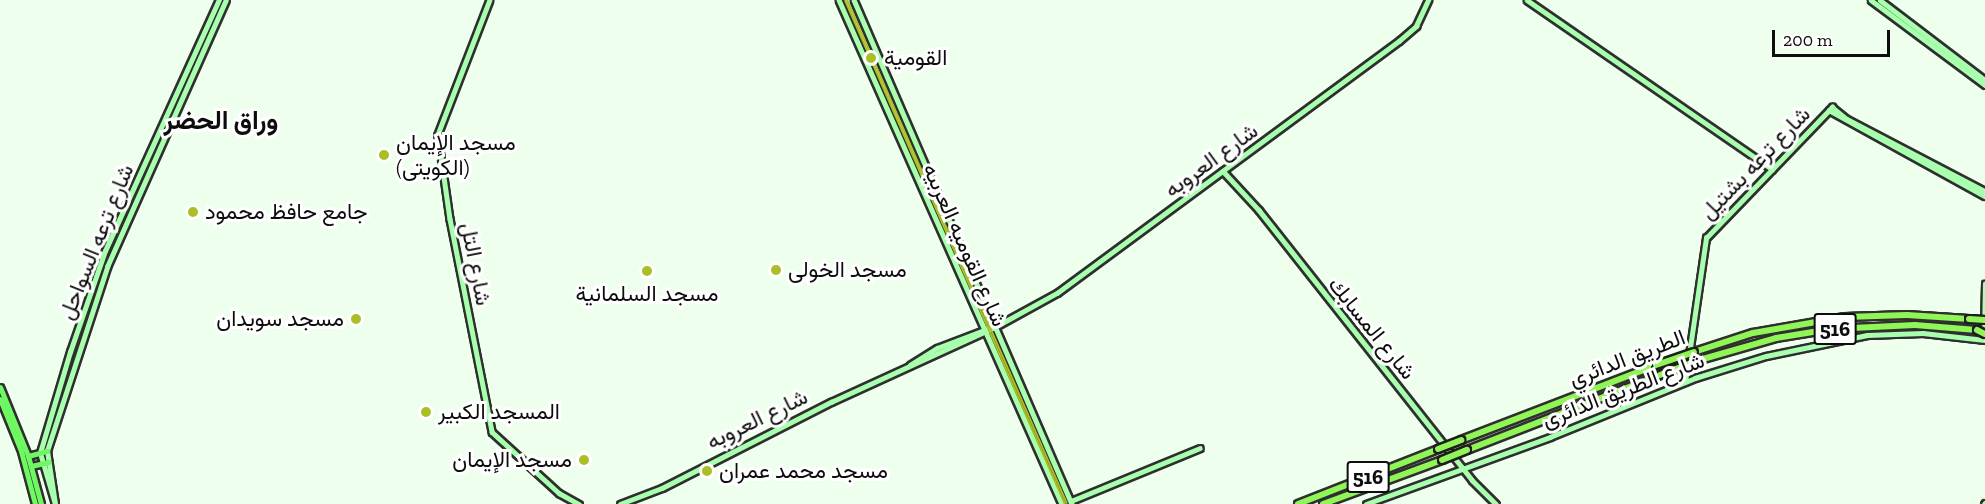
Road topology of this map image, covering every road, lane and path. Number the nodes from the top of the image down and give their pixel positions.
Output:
1 (219, 0) edge
2 (226, 0) edge
3 (490, 0) edge
4 (839, 0) edge
5 (855, 0) edge
6 (1428, 0) edge
7 (1527, 0) edge
8 (1871, 0) edge
9 (1880, 0) edge
10 (1985, 80) edge
11 (1985, 85) edge
12 (1831, 108) junction
13 (1772, 169) junction
14 (1223, 171) junction
15 (1985, 191) edge
16 (1985, 196) edge
17 (1985, 284) edge
18 (996, 326) junction
19 (1983, 328) edge
20 (985, 330) junction
21 (1985, 340) edge
22 (70, 352) junction
23 (78, 355) junction
24 (1684, 382) junction
25 (0, 387) edge
26 (0, 399) edge
27 (1200, 448) dead end
28 (47, 451) junction
29 (40, 453) junction
30 (28, 456) junction
31 (46, 462) junction
32 (31, 466) junction
33 (1463, 469) junction
34 (1072, 502) edge
35 (35, 504) edge
36 (41, 504) edge
37 (578, 504) edge
38 (620, 504) edge
39 (1062, 504) edge
40 (1298, 504) edge
41 (1323, 504) edge
42 (1366, 504) edge
43 (1496, 504) edge

1 - 22 street, شارع ترعه السواحل
2 - 23 street, شارع ترعه السواحل
3 - 37 street, شارع التل
4 - 20 street, شارع القوميه العربيه
5 - 18 street, شارع القوميه العربيه
6 - 14 street, شارع العروبه
7 - 13 street
8 - 11 street
9 - 10 street
12 - 13 street, شارع ترعه بشتيل
12 - 15 street, شارع ترعه بشتيل
12 - 16 street, شارع ترعه بشتيل
13 - 24 street, شارع ترعه بشتيل
14 - 18 street, شارع العروبه
14 - 33 street, شارع المسابك
17 - 19 street
18 - 20 street, شارع العروبه
18 - 34 street, شارع القوميه العربيه
19 - 21 street
19 - 40 highway, الطريق الدائري / 516, bridge
19 - 41 highway, الطريق الدائري / 516, bridge
20 - 38 street, شارع العروبه
20 - 39 street, شارع القوميه العربيه
21 - 24 street, شارع الطريق الدائرى
22 - 23 street
22 - 29 street, شارع ترعه السواحل
23 - 28 street, شارع ترعه السواحل
24 - 33 street, شارع الطريق الدائرى
25 - 30 main road
26 - 35 main road
27 - 34 street
28 - 29 main road
28 - 31 street, شارع ترعه السواحل
29 - 30 main road
29 - 31 street, شارع ترعه السواحل
30 - 32 main road
31 - 31 street, شارع ترعه السواحل
31 - 32 main road
32 - 36 main road
33 - 42 street, شارع الطريق الدائرى
33 - 43 street, شارع المسابك

